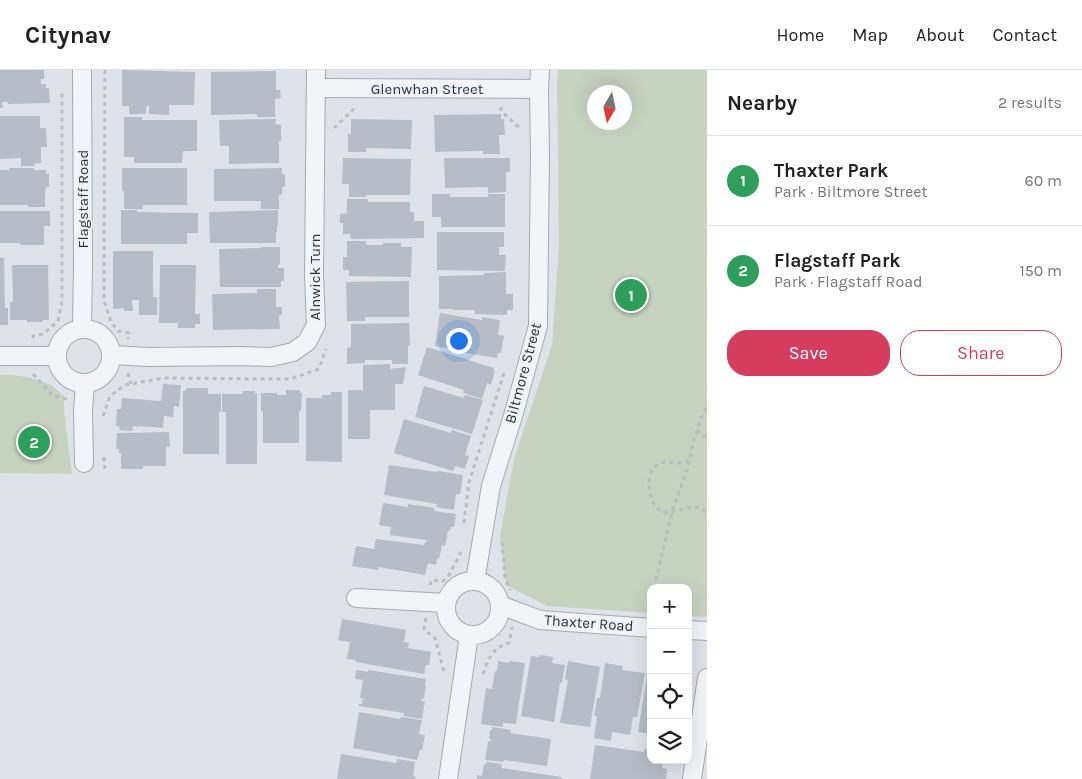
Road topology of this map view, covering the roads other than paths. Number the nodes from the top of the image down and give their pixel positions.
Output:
1 (82, 70) edge
2 (316, 70) edge
3 (540, 70) edge
4 (316, 88) junction
5 (539, 90) junction
6 (82, 329) junction
7 (0, 356) edge
8 (56, 356) junction
9 (118, 356) junction
10 (85, 383) junction
11 (84, 463) dead end
12 (475, 581) junction
13 (356, 598) dead end
14 (446, 603) junction
15 (508, 608) junction
16 (647, 628) edge
17 (692, 630) edge
18 (707, 631) edge
19 (469, 635) junction
20 (707, 678) edge
21 (448, 779) edge
22 (692, 779) edge

1 - 6 street, Flagstaff Road
2 - 4 street, Alnwick Turn
3 - 5 street, Biltmore Street
4 - 5 street, Glenwhan Street
4 - 9 street, Alnwick Turn
5 - 12 street, Biltmore Street
6 - 8 street
6 - 9 street
7 - 8 street
8 - 10 street
9 - 10 street
10 - 11 street
12 - 14 street
12 - 15 street
13 - 14 street
14 - 19 street
15 - 16 street, Thaxter Road
15 - 19 street
17 - 18 street
19 - 21 street
20 - 22 street

